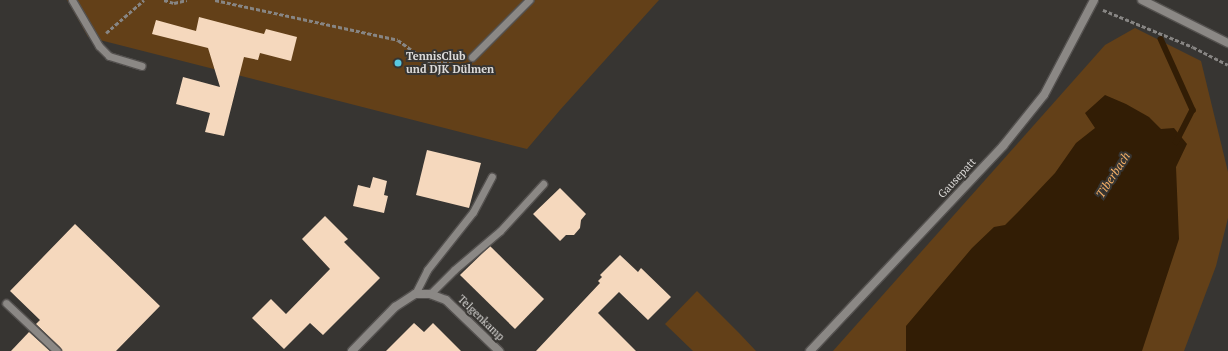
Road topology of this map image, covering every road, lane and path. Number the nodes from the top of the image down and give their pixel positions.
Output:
1 (72, 0) edge
2 (144, 0) edge
3 (164, 0) edge
4 (187, 0) edge
5 (215, 0) edge
6 (529, 0) edge
7 (1142, 0) edge
8 (1092, 3) edge
9 (1228, 42) edge
10 (98, 43) junction
11 (472, 57) joint
12 (1228, 65) edge
13 (141, 66) dead end
14 (492, 177) dead end
15 (543, 184) dead end
16 (415, 294) junction
17 (430, 294) junction
18 (6, 303) dead end
19 (57, 351) edge
20 (352, 351) edge
21 (499, 351) edge
22 (810, 351) edge

1 - 10 lane
2 - 10 path
3 - 4 path
5 - 11 path
6 - 11 lane
7 - 9 street
8 - 12 path
8 - 22 street, Gausepatt
10 - 13 lane
14 - 16 lane
15 - 17 lane
16 - 17 street, Telgenkamp
16 - 20 street
17 - 21 street, Telgenkamp
18 - 19 lane

